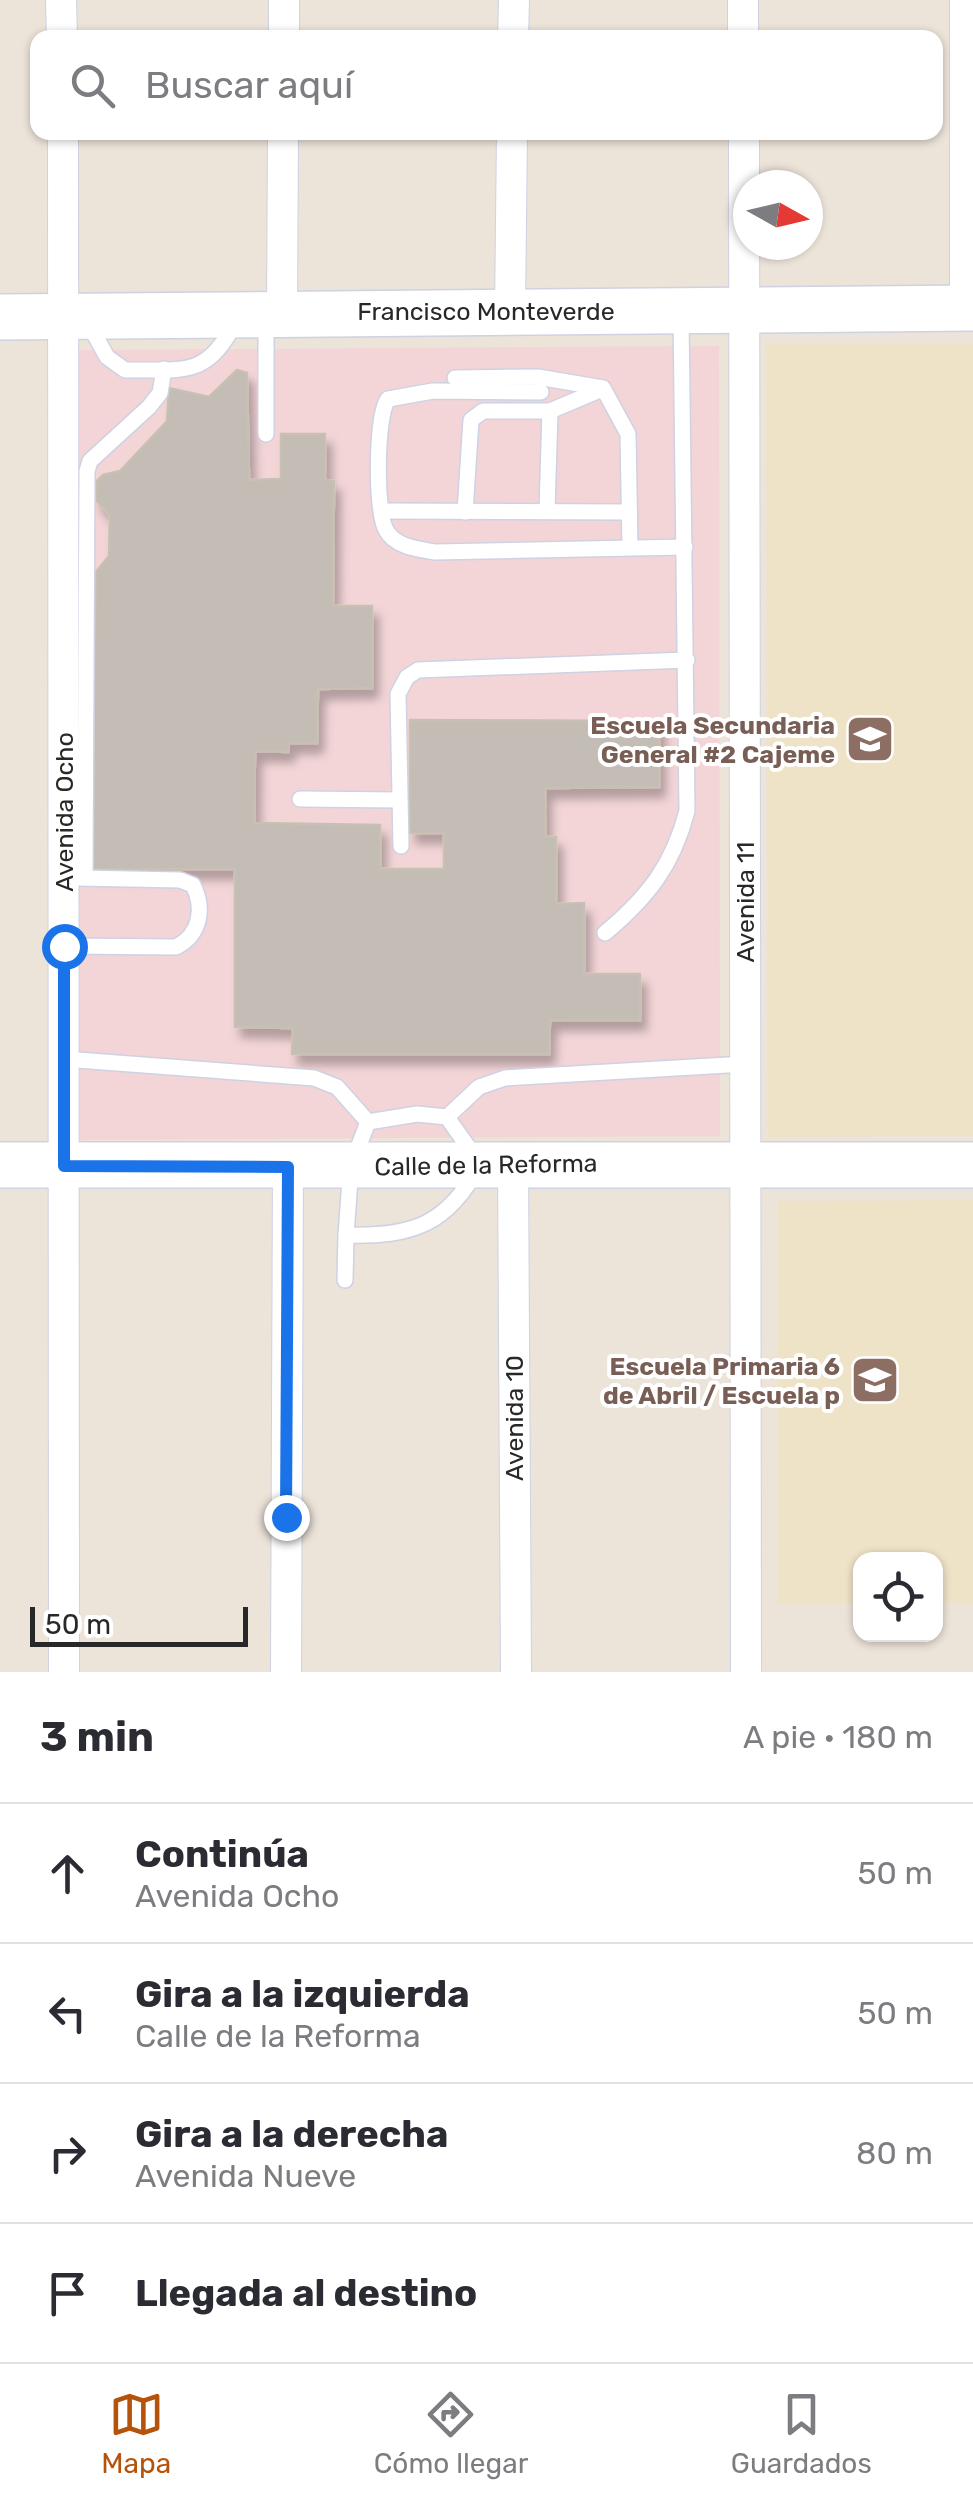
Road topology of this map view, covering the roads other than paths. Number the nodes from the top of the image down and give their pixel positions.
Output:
1 (62, 0) edge
2 (284, 0) edge
3 (514, 0) edge
4 (743, 0) edge
5 (966, 0) edge
6 (62, 30) edge
7 (284, 30) edge
8 (513, 30) edge
9 (743, 30) edge
10 (63, 140) edge
11 (282, 140) edge
12 (512, 140) edge
13 (744, 140) edge
14 (969, 308) edge
15 (681, 310) junction
16 (745, 310) junction
17 (510, 311) junction
18 (263, 313) junction
19 (74, 316) junction
20 (0, 317) edge
21 (164, 369) junction
22 (455, 378) dead end
23 (604, 388) junction
24 (540, 392) dead end
25 (550, 410) junction
26 (266, 434) dead end
27 (547, 510) junction
28 (382, 511) junction
29 (465, 512) junction
30 (630, 512) junction
31 (685, 546) junction
32 (630, 547) junction
33 (687, 660) junction
34 (300, 799) dead end
35 (399, 800) junction
36 (400, 846) dead end
37 (74, 878) junction
38 (605, 933) dead end
39 (64, 946) junction
40 (64, 1058) junction
41 (745, 1064) junction
42 (447, 1117) junction
43 (368, 1122) junction
44 (496, 1164) junction
45 (745, 1164) junction
46 (973, 1164) edge
47 (0, 1165) edge
48 (64, 1166) junction
49 (351, 1166) junction
50 (288, 1167) junction
51 (346, 1235) junction
52 (345, 1280) dead end
53 (64, 1672) edge
54 (286, 1672) edge
55 (516, 1672) edge
56 (746, 1672) edge

1 - 6 street
2 - 7 street
3 - 8 street
4 - 9 street
5 - 14 street
10 - 19 street, Avenida Ocho
11 - 18 street
12 - 17 street
13 - 16 street, Avenida 11
14 - 16 main road, Francisco Monteverde
15 - 16 main road, Francisco Monteverde
15 - 17 main road, Francisco Monteverde
15 - 31 lane
16 - 41 street, Avenida 11
17 - 18 main road, Francisco Monteverde
18 - 19 main road, Francisco Monteverde
18 - 21 lane
18 - 26 lane
19 - 20 main road, Francisco Monteverde
19 - 21 lane
19 - 37 street, Avenida Ocho
21 - 37 lane
22 - 23 lane
23 - 25 lane
23 - 30 lane
24 - 28 lane
25 - 27 lane
25 - 29 lane
27 - 29 lane
27 - 30 lane
28 - 29 lane
28 - 32 lane
30 - 32 lane
31 - 32 lane
31 - 33 lane
33 - 35 lane
33 - 38 lane
34 - 35 lane
35 - 36 lane
37 - 39 street, Avenida Ocho
37 - 39 lane
39 - 40 street, Avenida Ocho
40 - 43 lane
40 - 48 street, Avenida Ocho
41 - 42 lane
41 - 45 street, Avenida 11
42 - 43 lane
42 - 44 lane
43 - 49 lane
44 - 45 main road, Calle de la Reforma
44 - 49 main road, Calle de la Reforma
44 - 51 lane
44 - 55 street, Avenida 10
45 - 46 main road, Calle de la Reforma
45 - 56 street, Avenida 11
47 - 48 main road, Calle de la Reforma
48 - 50 main road, Calle de la Reforma
48 - 53 street, Avenida Ocho
49 - 50 main road, Calle de la Reforma
49 - 51 lane
50 - 54 street
51 - 52 lane

